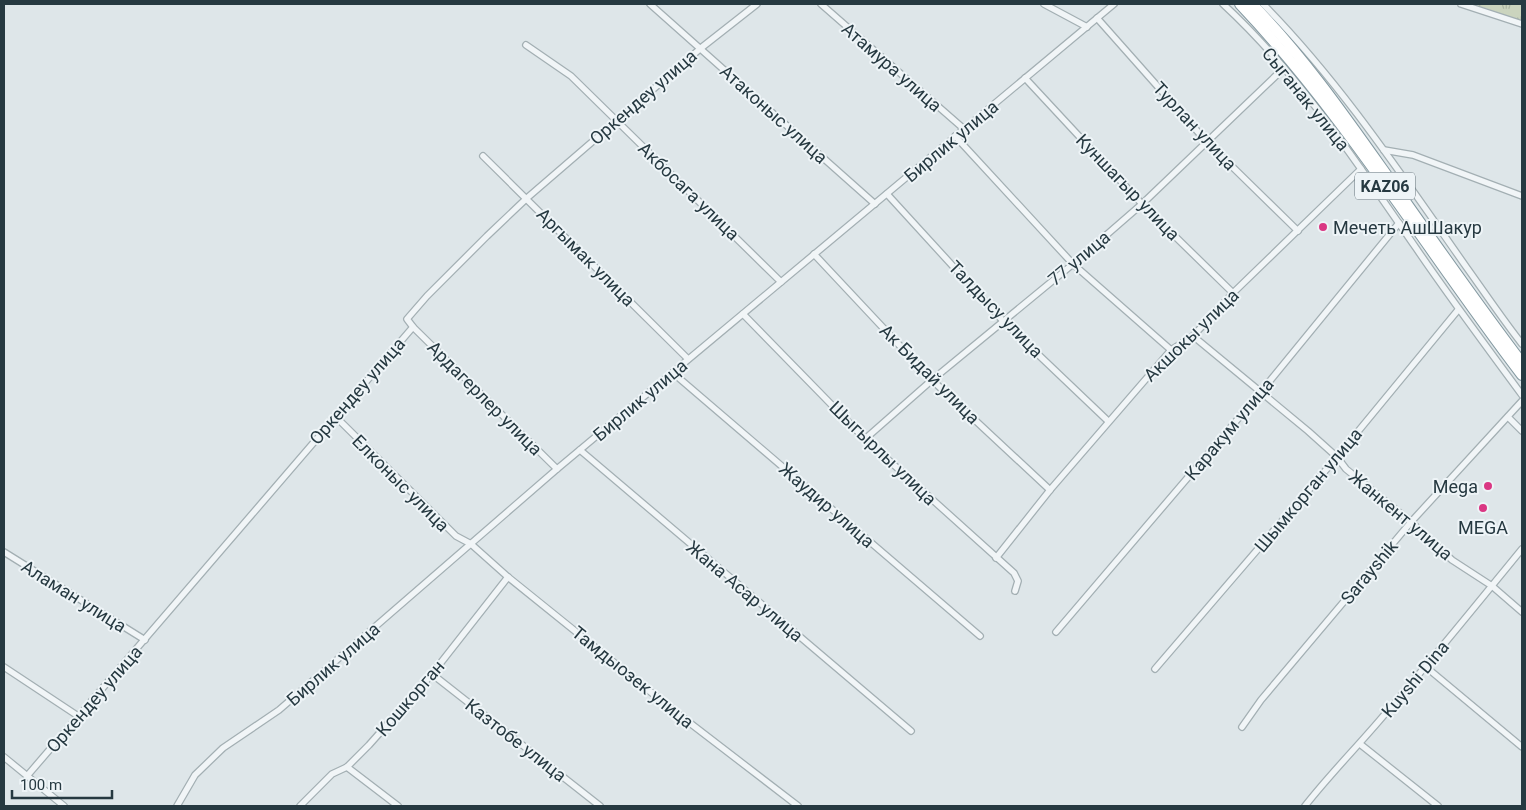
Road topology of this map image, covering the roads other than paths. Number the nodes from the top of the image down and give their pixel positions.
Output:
1 (650, 4) edge
2 (757, 4) edge
3 (821, 4) edge
4 (1044, 4) edge
5 (1114, 4) edge
6 (1223, 4) edge
7 (1240, 4) edge
8 (1252, 4) edge
9 (1263, 4) edge
10 (1461, 4) edge
11 (1097, 18) junction
12 (1522, 24) edge
13 (1086, 27) junction
14 (526, 45) dead end
15 (700, 48) junction
16 (1284, 68) junction
17 (1025, 78) junction
18 (616, 120) junction
19 (964, 130) junction
20 (956, 136) junction
21 (1206, 141) junction
22 (1384, 150) junction
23 (483, 156) dead end
24 (1361, 169) junction
25 (887, 194) junction
26 (1522, 196) edge
27 (527, 198) junction
28 (875, 204) junction
29 (1142, 204) junction
30 (1399, 223) junction
31 (1298, 231) junction
32 (814, 254) junction
33 (1073, 264) junction
34 (781, 282) junction
35 (1233, 293) junction
36 (1458, 310) junction
37 (743, 314) junction
38 (1004, 321) junction
39 (413, 327) junction
40 (1192, 336) junction
41 (1522, 344) edge
42 (1171, 350) junction
43 (688, 359) junction
44 (1522, 363) edge
45 (673, 373) junction
46 (1522, 375) edge
47 (932, 380) junction
48 (1260, 393) junction
49 (1522, 395) edge
50 (1522, 401) edge
51 (335, 416) junction
52 (1508, 416) junction
53 (1108, 421) junction
54 (1522, 430) edge
55 (865, 439) junction
56 (580, 450) junction
57 (1337, 457) junction
58 (556, 469) junction
59 (1050, 490) junction
60 (1411, 522) junction
61 (471, 544) junction
62 (1522, 549) edge
63 (4, 552) edge
64 (996, 558) junction
65 (508, 577) junction
66 (1492, 586) junction
67 (1015, 591) dead end
68 (1522, 612) edge
69 (1056, 632) dead end
70 (980, 636) dead end
71 (145, 640) junction
72 (4, 667) edge
73 (1426, 667) junction
74 (1155, 669) dead end
75 (432, 674) junction
76 (78, 716) junction
77 (1242, 727) dead end
78 (911, 732) dead end
79 (1360, 744) junction
80 (1522, 747) edge
81 (4, 757) edge
82 (347, 767) junction
83 (27, 776) junction
84 (64, 806) edge
85 (177, 806) edge
86 (300, 806) edge
87 (398, 806) edge
88 (600, 806) edge
89 (798, 806) edge
90 (1305, 806) edge
91 (1438, 806) edge

1 - 15 street, Атаконыс улица
2 - 15 street, Оркендеу улица
3 - 19 street, Атамура улица
4 - 13 street
5 - 11 street, Бирлик улица
6 - 16 street, Сыганак улица
7 - 46 highway, KАZ06
8 - 44 highway, KАZ06
9 - 22 street
10 - 12 street
11 - 13 street, Бирлик улица
11 - 21 street, Турлан улица
13 - 17 street, Бирлик улица
14 - 18 street, Акбосага улица
15 - 18 street, Оркендеу улица
15 - 28 street, Атаконыс улица
16 - 21 street, 77 улица
16 - 24 street, Сыганак улица
17 - 19 street, Бирлик улица
17 - 29 street, Куншагыр улица
18 - 27 street, Оркендеу улица
18 - 34 street, Акбосага улица
19 - 20 street, Бирлик улица
20 - 25 street, Бирлик улица
20 - 33 street
21 - 29 street, 77 улица
21 - 31 street, Турлан улица
22 - 26 street
22 - 41 street
23 - 27 street, Аргымак улица
24 - 30 street, Сыганак улица
24 - 31 street, Акшокы улица
25 - 28 street, Бирлик улица
25 - 38 street, Талдысу улица
27 - 39 street, Оркендеу улица
27 - 43 street, Аргымак улица
28 - 32 street, Бирлик улица
29 - 33 street, 77 улица
29 - 35 street, Куншагыр улица
30 - 36 street, Сыганак улица
30 - 48 street, Каракум улица
31 - 35 street, Акшокы улица
32 - 34 street, Бирлик улица
32 - 47 street, Ак Бидай улица
33 - 38 street, 77 улица
33 - 42 street
34 - 37 street, Бирлик улица
35 - 40 street, Акшокы улица
36 - 49 street, Сыганак улица
36 - 57 street, Шымкорган улица
37 - 43 street, Бирлик улица
37 - 55 street, Шыгырлы улица
38 - 47 street, 77 улица
38 - 53 street, Талдысу улица
39 - 51 street, Оркендеу улица
39 - 58 street, Ардагерлер улица
40 - 42 street, Акшокы улица
40 - 48 street, Жанкент улица
42 - 53 street, Акшокы улица
43 - 45 street, Бирлик улица
45 - 56 street, Бирлик улица
45 - 70 street, Жаудир улица
47 - 55 street, 77 улица
47 - 59 street, Ак Бидай улица
48 - 57 street, Жанкент улица
48 - 69 street, Каракум улица
50 - 52 street, Sarayshik
51 - 61 street, Елконыс улица
51 - 71 street, Оркендеу улица
52 - 54 street
52 - 60 street, Sarayshik
53 - 59 street, Акшокы улица
55 - 64 street, Шыгырлы улица
56 - 58 street, Бирлик улица
56 - 78 street, Жана Асар улица
57 - 60 street, Жанкент улица
57 - 74 street, Шымкорган улица
58 - 61 street, Бирлик улица
59 - 64 street, Акшокы улица
60 - 66 street, Жанкент улица
60 - 77 street, Sarayshik
61 - 65 street, Тамдыозек улица
61 - 85 street, Бирлик улица
62 - 66 street, Kuyshi Dina
63 - 71 street, Аламан улица
64 - 67 street, Шыгырлы улица
65 - 75 street, Кошкорган
65 - 89 street, Тамдыозек улица
66 - 68 street, Жанкент улица
66 - 73 street, Kuyshi Dina
71 - 76 street, Оркендеу улица
72 - 76 street
73 - 79 street, Kuyshi Dina
73 - 80 street
75 - 82 street, Кошкорган
75 - 88 street, Казтобе улица
76 - 83 street, Оркендеу улица
79 - 90 street, Kuyshi Dina
79 - 91 street
81 - 83 street
82 - 86 street, Кошкорган
82 - 87 street
83 - 84 street

